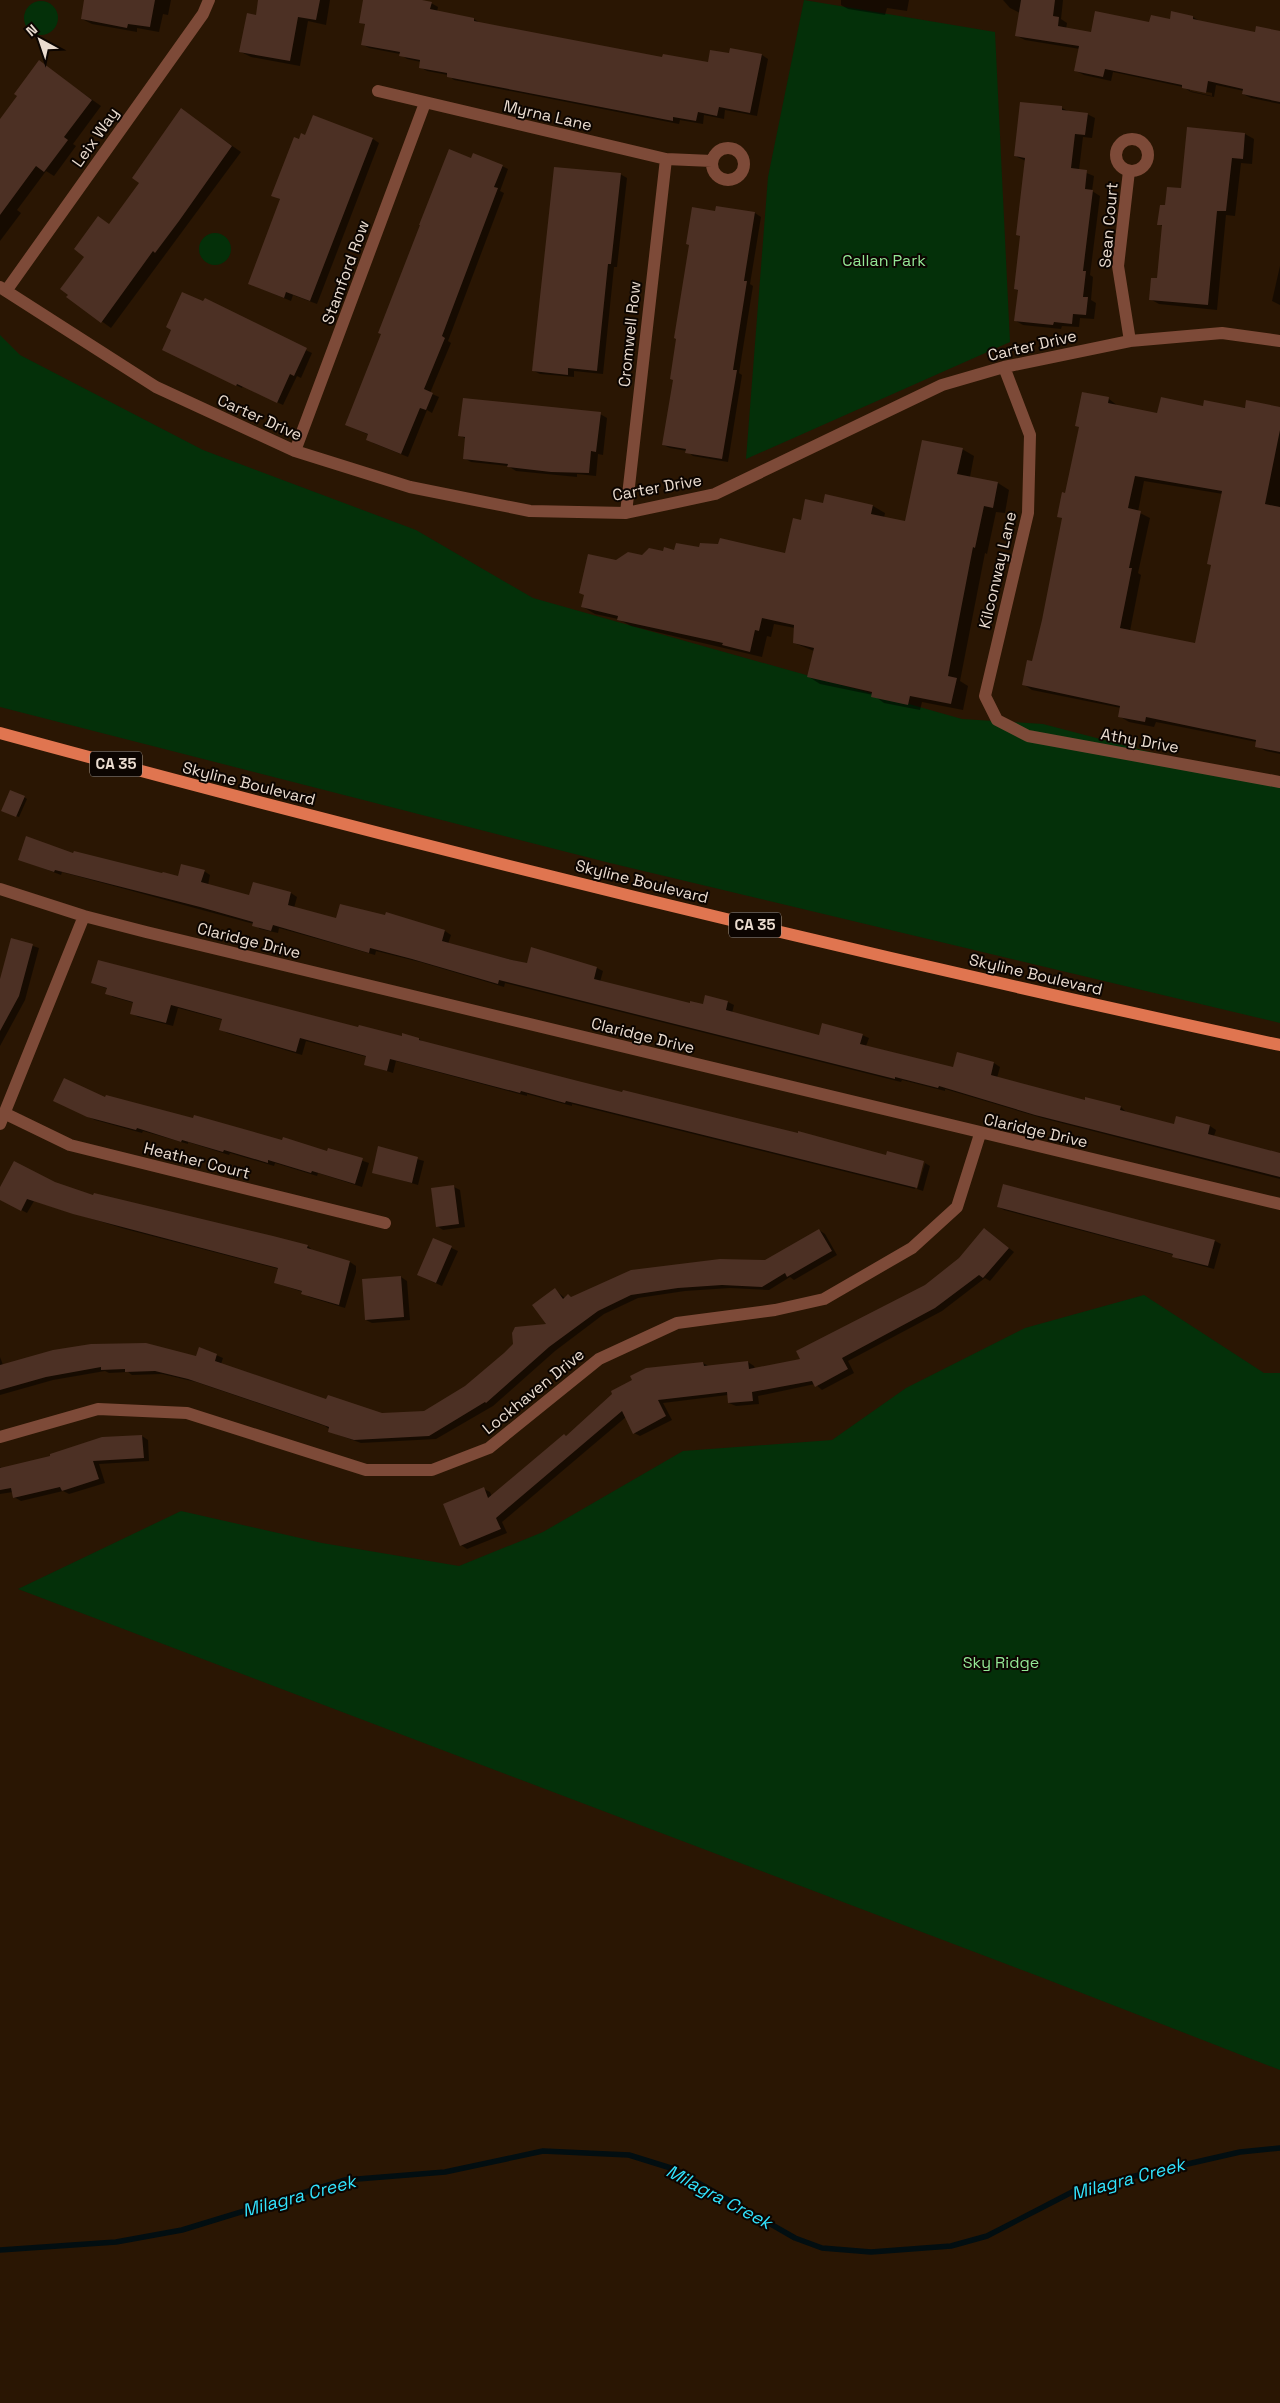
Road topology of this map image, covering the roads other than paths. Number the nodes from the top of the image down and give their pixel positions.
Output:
1 (209, 0) edge
2 (378, 91) dead end
3 (425, 103) junction
4 (666, 159) junction
5 (712, 161) dead end
6 (1129, 171) dead end
7 (3, 289) edge
8 (1130, 341) junction
9 (1280, 341) edge
10 (1004, 367) junction
11 (295, 452) junction
12 (626, 513) junction
13 (997, 720) joint
14 (0, 732) edge
15 (1280, 782) edge
16 (0, 889) edge
17 (84, 916) junction
18 (1280, 1045) edge
19 (3, 1119) edge
20 (980, 1134) junction
21 (1280, 1204) edge
22 (385, 1223) dead end
23 (0, 1437) edge

1 - 7 street, Leix Way
2 - 3 street, Myrna Lane
3 - 4 street, Myrna Lane
3 - 11 street, Stamford Row
4 - 5 street, Myrna Lane
4 - 12 street, Cromwell Row
6 - 8 street, Sean Court
7 - 11 street, Carter Drive
8 - 9 street, Carter Drive
8 - 10 street, Carter Drive
10 - 12 street, Carter Drive
10 - 13 street, Kilconway Lane
11 - 12 street, Carter Drive
13 - 15 street, Athy Drive
14 - 18 main road, Skyline Boulevard / CA 35
16 - 17 street, Claridge Drive
17 - 19 street
17 - 20 street, Claridge Drive
19 - 22 street, Heather Court
20 - 21 street, Claridge Drive
20 - 23 street, Lockhaven Drive

